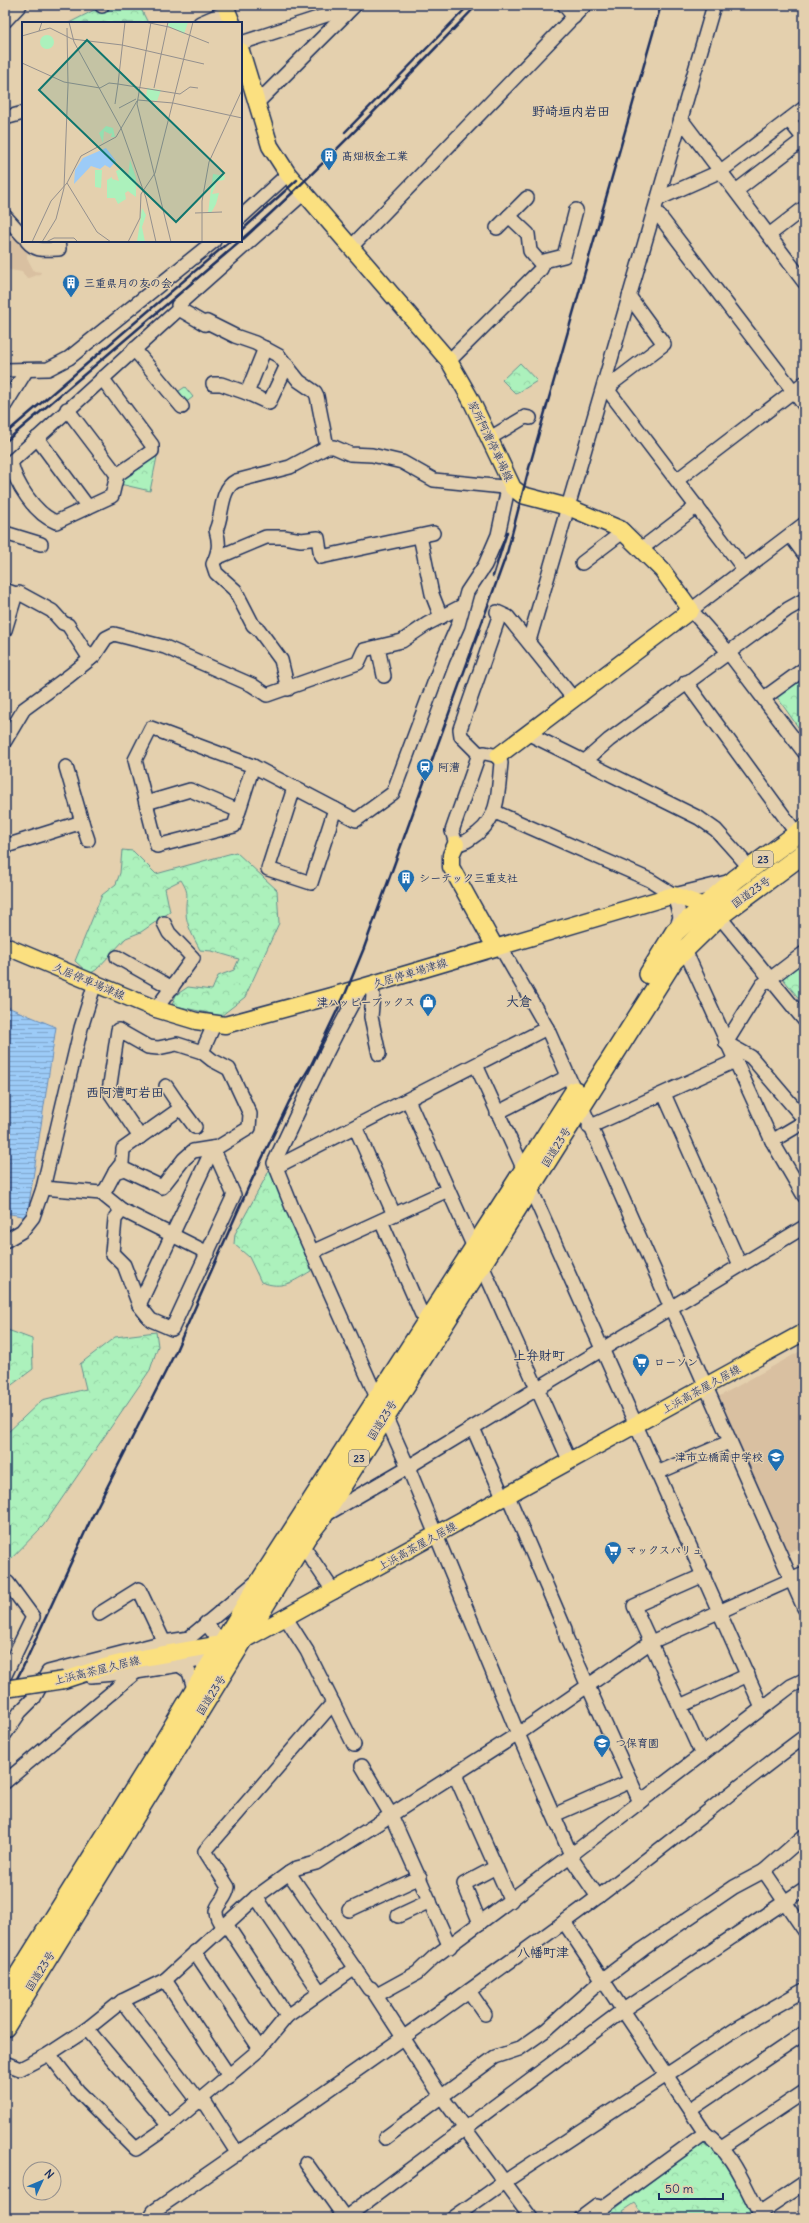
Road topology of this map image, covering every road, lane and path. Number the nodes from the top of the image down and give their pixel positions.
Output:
1 (20, 5) edge
2 (355, 5) edge
3 (564, 5) edge
4 (585, 5) edge
5 (714, 5) edge
6 (228, 13) edge
7 (345, 15) junction
8 (574, 17) junction
9 (5, 21) edge
10 (203, 22) edge
11 (242, 43) edge
12 (242, 55) edge
13 (256, 104) junction
14 (804, 108) edge
15 (22, 113) edge
16 (5, 118) edge
17 (681, 119) junction
18 (789, 120) junction
19 (804, 139) edge
20 (721, 171) junction
21 (288, 174) junction
22 (736, 191) junction
23 (305, 192) junction
24 (527, 198) dead end
25 (656, 204) junction
26 (804, 208) edge
27 (576, 210) dead end
28 (5, 216) edge
29 (242, 216) edge
30 (509, 216) junction
31 (497, 228) dead end
32 (22, 235) edge
33 (769, 235) junction
34 (28, 242) edge
35 (58, 242) edge
36 (213, 242) edge
37 (352, 246) junction
38 (799, 264) edge
39 (542, 265) junction
40 (804, 282) edge
41 (629, 296) junction
42 (179, 309) junction
43 (265, 348) junction
44 (134, 349) junction
45 (449, 361) junction
46 (287, 365) junction
47 (5, 370) edge
48 (26, 371) junction
49 (102, 378) junction
50 (213, 384) dead end
51 (799, 387) edge
52 (606, 388) junction
53 (247, 393) junction
54 (5, 405) edge
55 (804, 405) edge
56 (182, 407) dead end
57 (67, 409) junction
58 (530, 418) dead end
59 (37, 438) junction
60 (490, 438) junction
61 (327, 447) junction
62 (8, 463) edge
63 (118, 475) junction
64 (677, 480) junction
65 (513, 488) junction
66 (697, 506) junction
67 (88, 507) junction
68 (568, 507) junction
69 (804, 524) edge
70 (624, 532) junction
71 (5, 533) edge
72 (433, 533) dead end
73 (790, 535) junction
74 (420, 536) junction
75 (41, 544) dead end
76 (641, 548) junction
77 (804, 554) edge
78 (216, 558) junction
79 (582, 563) dead end
80 (744, 569) junction
81 (11, 592) edge
82 (804, 600) edge
83 (462, 606) junction
84 (691, 610) junction
85 (441, 617) junction
86 (5, 630) edge
87 (528, 640) junction
88 (378, 647) junction
89 (728, 652) junction
90 (90, 659) junction
91 (804, 669) edge
92 (384, 676) dead end
93 (686, 682) junction
94 (288, 689) junction
95 (574, 698) junction
96 (764, 698) junction
97 (527, 733) junction
98 (799, 735) edge
99 (5, 741) edge
100 (804, 752) edge
101 (479, 754) junction
102 (498, 756) junction
103 (584, 762) junction
104 (253, 766) junction
105 (66, 767) dead end
106 (294, 788) junction
107 (146, 802) junction
108 (335, 809) junction
109 (239, 811) junction
110 (495, 812) junction
111 (82, 822) junction
112 (801, 831) edge
113 (88, 840) dead end
114 (456, 844) junction
115 (5, 849) edge
116 (804, 853) edge
117 (743, 874) junction
118 (674, 895) junction
119 (711, 911) junction
120 (164, 923) dead end
121 (680, 940) junction
122 (5, 946) edge
123 (498, 946) junction
124 (804, 953) edge
125 (117, 957) dead end
126 (769, 979) junction
127 (95, 983) junction
128 (366, 986) junction
129 (172, 988) junction
130 (156, 1009) junction
131 (804, 1020) edge
132 (214, 1025) junction
133 (547, 1028) junction
134 (726, 1043) junction
135 (202, 1052) junction
136 (379, 1054) dead end
137 (734, 1061) junction
138 (476, 1065) junction
139 (166, 1086) dead end
140 (574, 1092) junction
141 (664, 1094) junction
142 (408, 1100) junction
143 (181, 1108) junction
144 (497, 1113) junction
145 (804, 1118) edge
146 (804, 1122) edge
147 (357, 1126) junction
148 (195, 1127) dead end
149 (589, 1127) junction
150 (140, 1136) junction
151 (772, 1141) junction
152 (213, 1148) junction
153 (276, 1167) junction
154 (115, 1172) junction
155 (527, 1179) junction
156 (43, 1188) junction
157 (448, 1190) junction
158 (101, 1193) junction
159 (804, 1196) edge
160 (122, 1210) junction
161 (387, 1218) junction
162 (804, 1227) edge
163 (172, 1236) junction
164 (5, 1241) edge
165 (312, 1252) junction
166 (208, 1253) junction
167 (477, 1255) junction
168 (740, 1265) junction
169 (139, 1306) junction
170 (670, 1308) junction
171 (426, 1324) junction
172 (804, 1332) edge
173 (603, 1349) junction
174 (705, 1387) junction
175 (537, 1389) junction
176 (381, 1408) junction
177 (637, 1425) junction
178 (473, 1428) junction
179 (729, 1442) junction
180 (570, 1462) junction
181 (408, 1467) junction
182 (657, 1473) junction
183 (506, 1498) junction
184 (322, 1517) junction
185 (437, 1535) junction
186 (301, 1546) junction
187 (804, 1574) edge
188 (704, 1575) junction
189 (263, 1577) junction
190 (791, 1581) junction
191 (5, 1585) edge
192 (334, 1592) junction
193 (804, 1608) edge
194 (720, 1612) junction
195 (99, 1614) dead end
196 (286, 1618) junction
197 (206, 1623) junction
198 (244, 1640) junction
199 (164, 1642) junction
200 (650, 1642) junction
201 (228, 1652) junction
202 (180, 1665) junction
203 (136, 1672) junction
204 (5, 1675) edge
205 (748, 1675) junction
206 (70, 1678) junction
207 (804, 1680) edge
208 (588, 1685) junction
209 (5, 1689) edge
210 (194, 1692) junction
211 (333, 1703) junction
212 (680, 1706) junction
213 (762, 1708) junction
214 (5, 1734) edge
215 (518, 1734) junction
216 (804, 1736) edge
217 (354, 1745) dead end
218 (702, 1755) junction
219 (362, 1766) dead end
220 (455, 1775) junction
221 (631, 1781) junction
222 (5, 1782) edge
223 (640, 1802) junction
224 (392, 1815) junction
225 (554, 1815) junction
226 (804, 1836) edge
227 (570, 1856) junction
228 (496, 1867) junction
229 (764, 1871) junction
230 (289, 1873) junction
231 (420, 1877) junction
232 (804, 1889) edge
233 (256, 1897) junction
234 (598, 1898) junction
235 (430, 1901) junction
236 (511, 1901) junction
237 (785, 1902) junction
238 (349, 1910) dead end
239 (398, 1916) dead end
240 (564, 1922) junction
241 (480, 1923) junction
242 (224, 1926) junction
243 (804, 1930) edge
244 (450, 1947) junction
245 (195, 1952) junction
246 (355, 1968) junction
247 (165, 1980) junction
248 (602, 1980) junction
249 (804, 1990) edge
250 (372, 1991) junction
251 (469, 1991) junction
252 (320, 1992) junction
253 (5, 1997) edge
254 (122, 2001) junction
255 (622, 2011) junction
256 (485, 2014) dead end
257 (287, 2016) junction
258 (5, 2027) edge
259 (87, 2029) junction
260 (804, 2033) edge
261 (405, 2038) junction
262 (260, 2049) junction
263 (49, 2054) junction
264 (5, 2063) edge
265 (666, 2075) junction
266 (229, 2076) junction
267 (804, 2092) edge
268 (441, 2096) junction
269 (199, 2102) junction
270 (690, 2110) junction
271 (169, 2126) junction
272 (465, 2129) junction
273 (705, 2133) junction
274 (385, 2138) dead end
275 (720, 2148) junction
276 (238, 2154) junction
277 (306, 2163) dead end
278 (504, 2182) junction
279 (804, 2183) edge
280 (760, 2215) edge
281 (150, 2218) edge
282 (345, 2218) edge
283 (453, 2218) edge
284 (531, 2218) edge
285 (581, 2218) edge

1 - 9 street
2 - 7 street
3 - 8 street
4 - 8 street
5 - 17 street
6 - 10 street
7 - 11 street
7 - 13 street
8 - 37 street
12 - 13 main road, 家所阿漕停車場線
13 - 21 main road, 家所阿漕停車場線
14 - 18 street
15 - 16 street
17 - 20 street
17 - 25 street
18 - 19 street
18 - 20 street
19 - 22 street
20 - 22 street
20 - 25 street
21 - 23 main road, 家所阿漕停車場線
21 - 29 street
22 - 33 street
23 - 37 main road, 家所阿漕停車場線
23 - 42 street
24 - 30 street
25 - 41 street
25 - 51 street
26 - 33 street
27 - 39 street
28 - 32 street
30 - 31 street
30 - 39 street
33 - 38 street
34 - 35 street
36 - 48 street
37 - 45 main road, 家所阿漕停車場線
38 - 40 street
39 - 45 street
41 - 52 street
41 - 52 street
42 - 43 street
42 - 44 street
43 - 46 street
43 - 53 street
44 - 49 street
44 - 56 street
45 - 60 main road, 家所阿漕停車場線
46 - 53 street
46 - 61 street
47 - 48 street
48 - 54 street
49 - 57 street
49 - 63 street
50 - 53 street
51 - 55 street
51 - 64 street
52 - 64 street
52 - 68 street
57 - 59 street
57 - 63 street
58 - 60 street
59 - 62 street
59 - 67 street
60 - 65 main road, 家所阿漕停車場線
61 - 65 street
61 - 78 street
62 - 67 street
63 - 67 street
64 - 66 street
65 - 68 main road, 家所阿漕停車場線
65 - 83 street
66 - 76 street
66 - 80 street
68 - 70 main road, 家所阿漕停車場線
68 - 87 street
69 - 73 street
70 - 76 main road, 家所阿漕停車場線
70 - 79 street
71 - 75 street
72 - 74 street
73 - 77 street
73 - 80 street
74 - 78 street
74 - 85 street
76 - 84 main road, 家所阿漕停車場線
78 - 94 street
80 - 84 street
81 - 86 street
81 - 90 street
82 - 89 street
83 - 85 street
83 - 108 street
84 - 89 street
84 - 95 main road
85 - 88 street
87 - 95 street
87 - 101 street
88 - 92 street
88 - 94 street
89 - 93 street
89 - 96 street
90 - 94 street
90 - 99 street
91 - 96 street
93 - 103 street
93 - 112 street
95 - 97 main road
96 - 98 street
97 - 102 main road
97 - 103 street
98 - 100 street
101 - 102 street
101 - 114 street
102 - 110 street
103 - 117 street
104 - 106 street
104 - 107 street
104 - 109 street
105 - 111 street
106 - 108 street
106 - 108 street
107 - 109 street
107 - 109 street
110 - 114 street
110 - 118 street
111 - 113 street
111 - 115 street
112 - 117 highway, 国道23号 / 23
114 - 123 main road
116 - 119 highway, 国道23号 / 23
117 - 118 street
117 - 119 highway, 国道23号 / 23
118 - 119 main road
118 - 121 street
118 - 123 main road, 久居停車場津線
119 - 121 highway, 国道23号 / 23
119 - 126 street
120 - 129 street
121 - 134 street
121 - 140 highway, 国道23号 / 23
122 - 127 main road, 久居停車場津線
123 - 128 main road, 久居停車場津線
123 - 133 street
124 - 126 street
125 - 129 street
126 - 131 street
126 - 134 street
127 - 130 main road, 久居停車場津線
127 - 156 street
128 - 132 main road, 久居停車場津線
128 - 136 street
128 - 153 street
129 - 130 street
130 - 132 main road, 久居停車場津線
132 - 135 street
133 - 138 street
133 - 140 street
134 - 137 street
134 - 145 street
135 - 150 street
135 - 152 street
137 - 141 street
137 - 151 street
138 - 142 street
138 - 144 street
139 - 143 street
140 - 144 street
140 - 149 street
140 - 155 highway, 国道23号 / 23
141 - 149 street
141 - 168 street
142 - 147 street
142 - 157 street
143 - 148 street
143 - 150 street
144 - 155 street
146 - 151 street
147 - 153 street
147 - 161 street
149 - 170 street
150 - 154 street
151 - 159 street
152 - 154 street
152 - 163 street
152 - 166 street
153 - 165 street
154 - 158 street
155 - 167 highway, 国道23号 / 23
155 - 173 street
156 - 158 street
156 - 164 street
157 - 161 street
157 - 167 street
158 - 160 street
160 - 163 street
160 - 169 street
161 - 165 street
161 - 171 street
162 - 168 street
163 - 166 street
163 - 169 street
165 - 176 street
166 - 169 street
167 - 171 highway, 国道23号 / 23
167 - 175 street
167 - 176 highway, 国道23号 / 23
168 - 170 street
170 - 173 street
170 - 174 street
171 - 176 highway, 国道23号 / 23
172 - 174 main road, 上浜高茶屋久居線
173 - 175 street
173 - 177 street
174 - 177 main road, 上浜高茶屋久居線
174 - 179 street
175 - 178 street
175 - 180 street
176 - 181 street
176 - 184 highway, 国道23号 / 23
176 - 189 highway, 国道23号 / 23
177 - 180 main road, 上浜高茶屋久居線
177 - 182 street
178 - 181 street
178 - 183 street
179 - 182 street
179 - 190 street
180 - 183 main road, 上浜高茶屋久居線
181 - 184 street
181 - 185 street
182 - 188 street
183 - 185 main road, 上浜高茶屋久居線
183 - 208 street
184 - 186 highway, 国道23号 / 23
185 - 192 main road, 上浜高茶屋久居線
185 - 215 street
186 - 192 street
186 - 198 highway, 国道23号 / 23
187 - 190 street
188 - 194 street
188 - 200 street
189 - 197 street
189 - 201 highway, 国道23号 / 23
190 - 193 street
190 - 194 street
191 - 204 street
192 - 196 main road, 上浜高茶屋久居線
194 - 200 street
194 - 205 street
195 - 199 street
196 - 198 main road, 上浜高茶屋久居線
196 - 211 street
197 - 199 street
197 - 201 street
198 - 201 highway, 国道23号 / 23
199 - 214 street
200 - 208 street
200 - 212 street
201 - 202 street
201 - 206 main road, 上浜高茶屋久居線
201 - 210 highway, 国道23号 / 23
201 - 258 highway, 国道23号 / 23
202 - 203 street
202 - 210 street
203 - 206 street
203 - 222 street
205 - 212 street
205 - 213 street
206 - 209 main road, 上浜高茶屋久居線, bridge
207 - 213 street
208 - 215 street
208 - 221 street
210 - 253 highway, 国道23号 / 23
211 - 217 street
211 - 242 street
212 - 218 street
213 - 218 street
215 - 220 street
215 - 225 street
216 - 234 street
218 - 223 street
219 - 224 street
220 - 224 street
220 - 228 street
221 - 223 street
221 - 225 street
223 - 227 street
224 - 230 street
224 - 231 street
225 - 227 street
226 - 229 street
227 - 234 street
227 - 236 street
228 - 236 street
228 - 241 street
229 - 237 street
229 - 248 street
230 - 233 street
230 - 246 street
231 - 235 street
231 - 238 street
232 - 237 street
233 - 242 street
233 - 252 street
234 - 240 street
235 - 239 street
235 - 244 street
236 - 241 street
237 - 243 street
237 - 255 street
240 - 248 street
240 - 251 street
241 - 244 street
242 - 245 street
242 - 257 street
244 - 250 street
245 - 247 street
245 - 262 street
246 - 250 street
246 - 252 street
247 - 254 street
247 - 266 street
248 - 255 street
248 - 268 street
249 - 265 street
250 - 261 street
251 - 256 street
251 - 261 street
252 - 257 street
254 - 259 street
254 - 269 street
255 - 265 street
255 - 272 street
257 - 262 street
259 - 263 street
259 - 271 street
260 - 270 street
261 - 268 street
261 - 276 street
262 - 266 street
263 - 264 street
263 - 271 street
265 - 270 street
265 - 278 street
266 - 269 street
267 - 275 street
268 - 272 street
268 - 274 street
269 - 271 street
269 - 276 street
270 - 273 street
272 - 278 street
272 - 282 street
273 - 275 street
273 - 285 street
275 - 280 street
276 - 281 street
277 - 282 street
278 - 283 street
278 - 284 street
279 - 280 street

